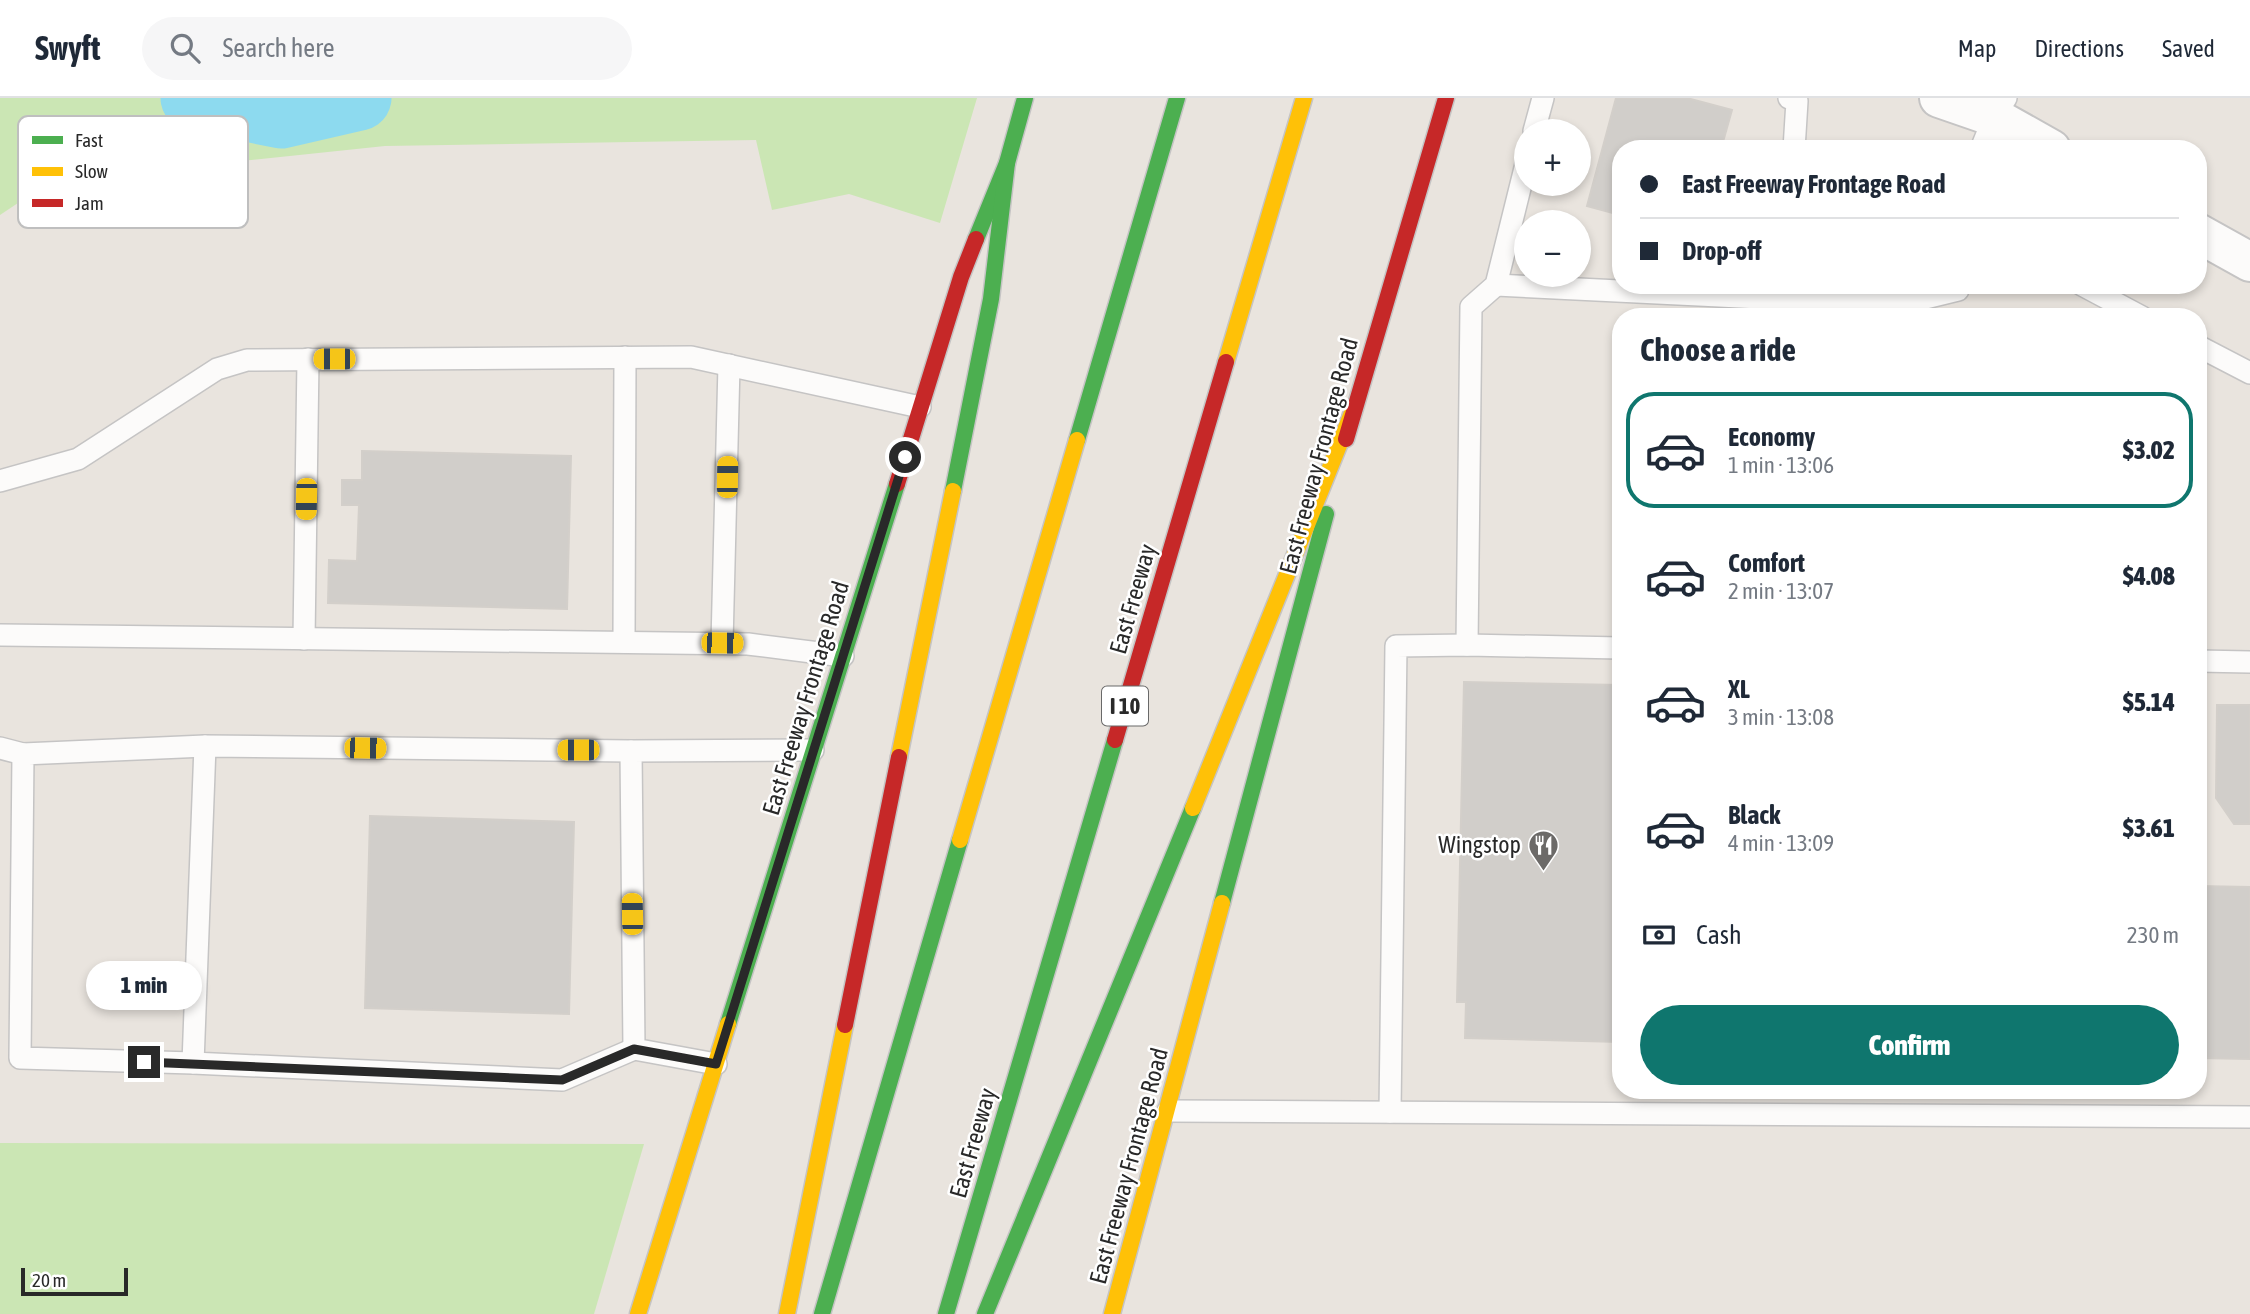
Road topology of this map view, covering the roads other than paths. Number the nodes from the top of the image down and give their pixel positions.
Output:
1 (1025, 98) edge
2 (1177, 98) edge
3 (1304, 98) edge
4 (1446, 98) edge
5 (1543, 98) edge
6 (1789, 98) edge
7 (1939, 98) edge
8 (1537, 119) edge
9 (1994, 121) edge
10 (1795, 140) edge
11 (2032, 140) edge
12 (1007, 163) junction
13 (1518, 196) edge
14 (2207, 238) edge
15 (2250, 262) edge
16 (1496, 285) junction
17 (1612, 288) edge
18 (1811, 294) edge
19 (1939, 294) edge
20 (2098, 294) edge
21 (2125, 308) edge
22 (2207, 351) edge
23 (625, 357) junction
24 (308, 359) junction
25 (729, 365) junction
26 (2250, 373) edge
27 (920, 407) junction
28 (1354, 408) junction
29 (0, 481) edge
30 (0, 635) edge
31 (304, 639) junction
32 (624, 642) junction
33 (722, 643) junction
34 (1467, 645) junction
35 (1612, 648) edge
36 (843, 656) junction
37 (2207, 661) edge
38 (2250, 662) edge
39 (205, 746) junction
40 (0, 748) edge
41 (813, 750) junction
42 (631, 751) junction
43 (23, 754) junction
44 (634, 1049) junction
45 (10, 1060) edge
46 (193, 1063) junction
47 (716, 1064) junction
48 (1168, 1111) junction
49 (1390, 1112) junction
50 (2250, 1117) edge
51 (638, 1314) edge
52 (787, 1314) edge
53 (822, 1314) edge
54 (947, 1314) edge
55 (985, 1314) edge
56 (1112, 1314) edge

1 - 12 main road, East Freeway Frontage Road
2 - 53 main road
3 - 54 main road, East Freeway / I 10
4 - 28 main road, East Freeway Frontage Road
5 - 8 lane
6 - 10 lane
7 - 9 street
9 - 11 street
12 - 27 main road, East Freeway Frontage Road
12 - 52 main road
13 - 16 lane
14 - 15 street
16 - 17 lane
16 - 34 lane
18 - 19 lane
20 - 21 lane
22 - 26 lane
23 - 24 lane
23 - 25 lane
23 - 32 lane
24 - 29 lane
24 - 31 lane
25 - 27 lane
25 - 33 lane
27 - 36 main road, East Freeway Frontage Road
28 - 48 main road, East Freeway Frontage Road
28 - 55 main road
30 - 31 lane
31 - 32 lane
32 - 33 lane
33 - 36 lane
34 - 35 lane
34 - 49 lane
36 - 41 main road, East Freeway Frontage Road
37 - 38 lane
39 - 42 lane
39 - 43 lane
39 - 46 lane
40 - 43 lane
41 - 42 lane
41 - 47 main road, East Freeway Frontage Road
42 - 44 lane
43 - 45 lane
44 - 46 lane
44 - 47 lane
45 - 46 lane
47 - 51 main road, East Freeway Frontage Road
48 - 49 lane
48 - 56 main road, East Freeway Frontage Road
49 - 50 lane

